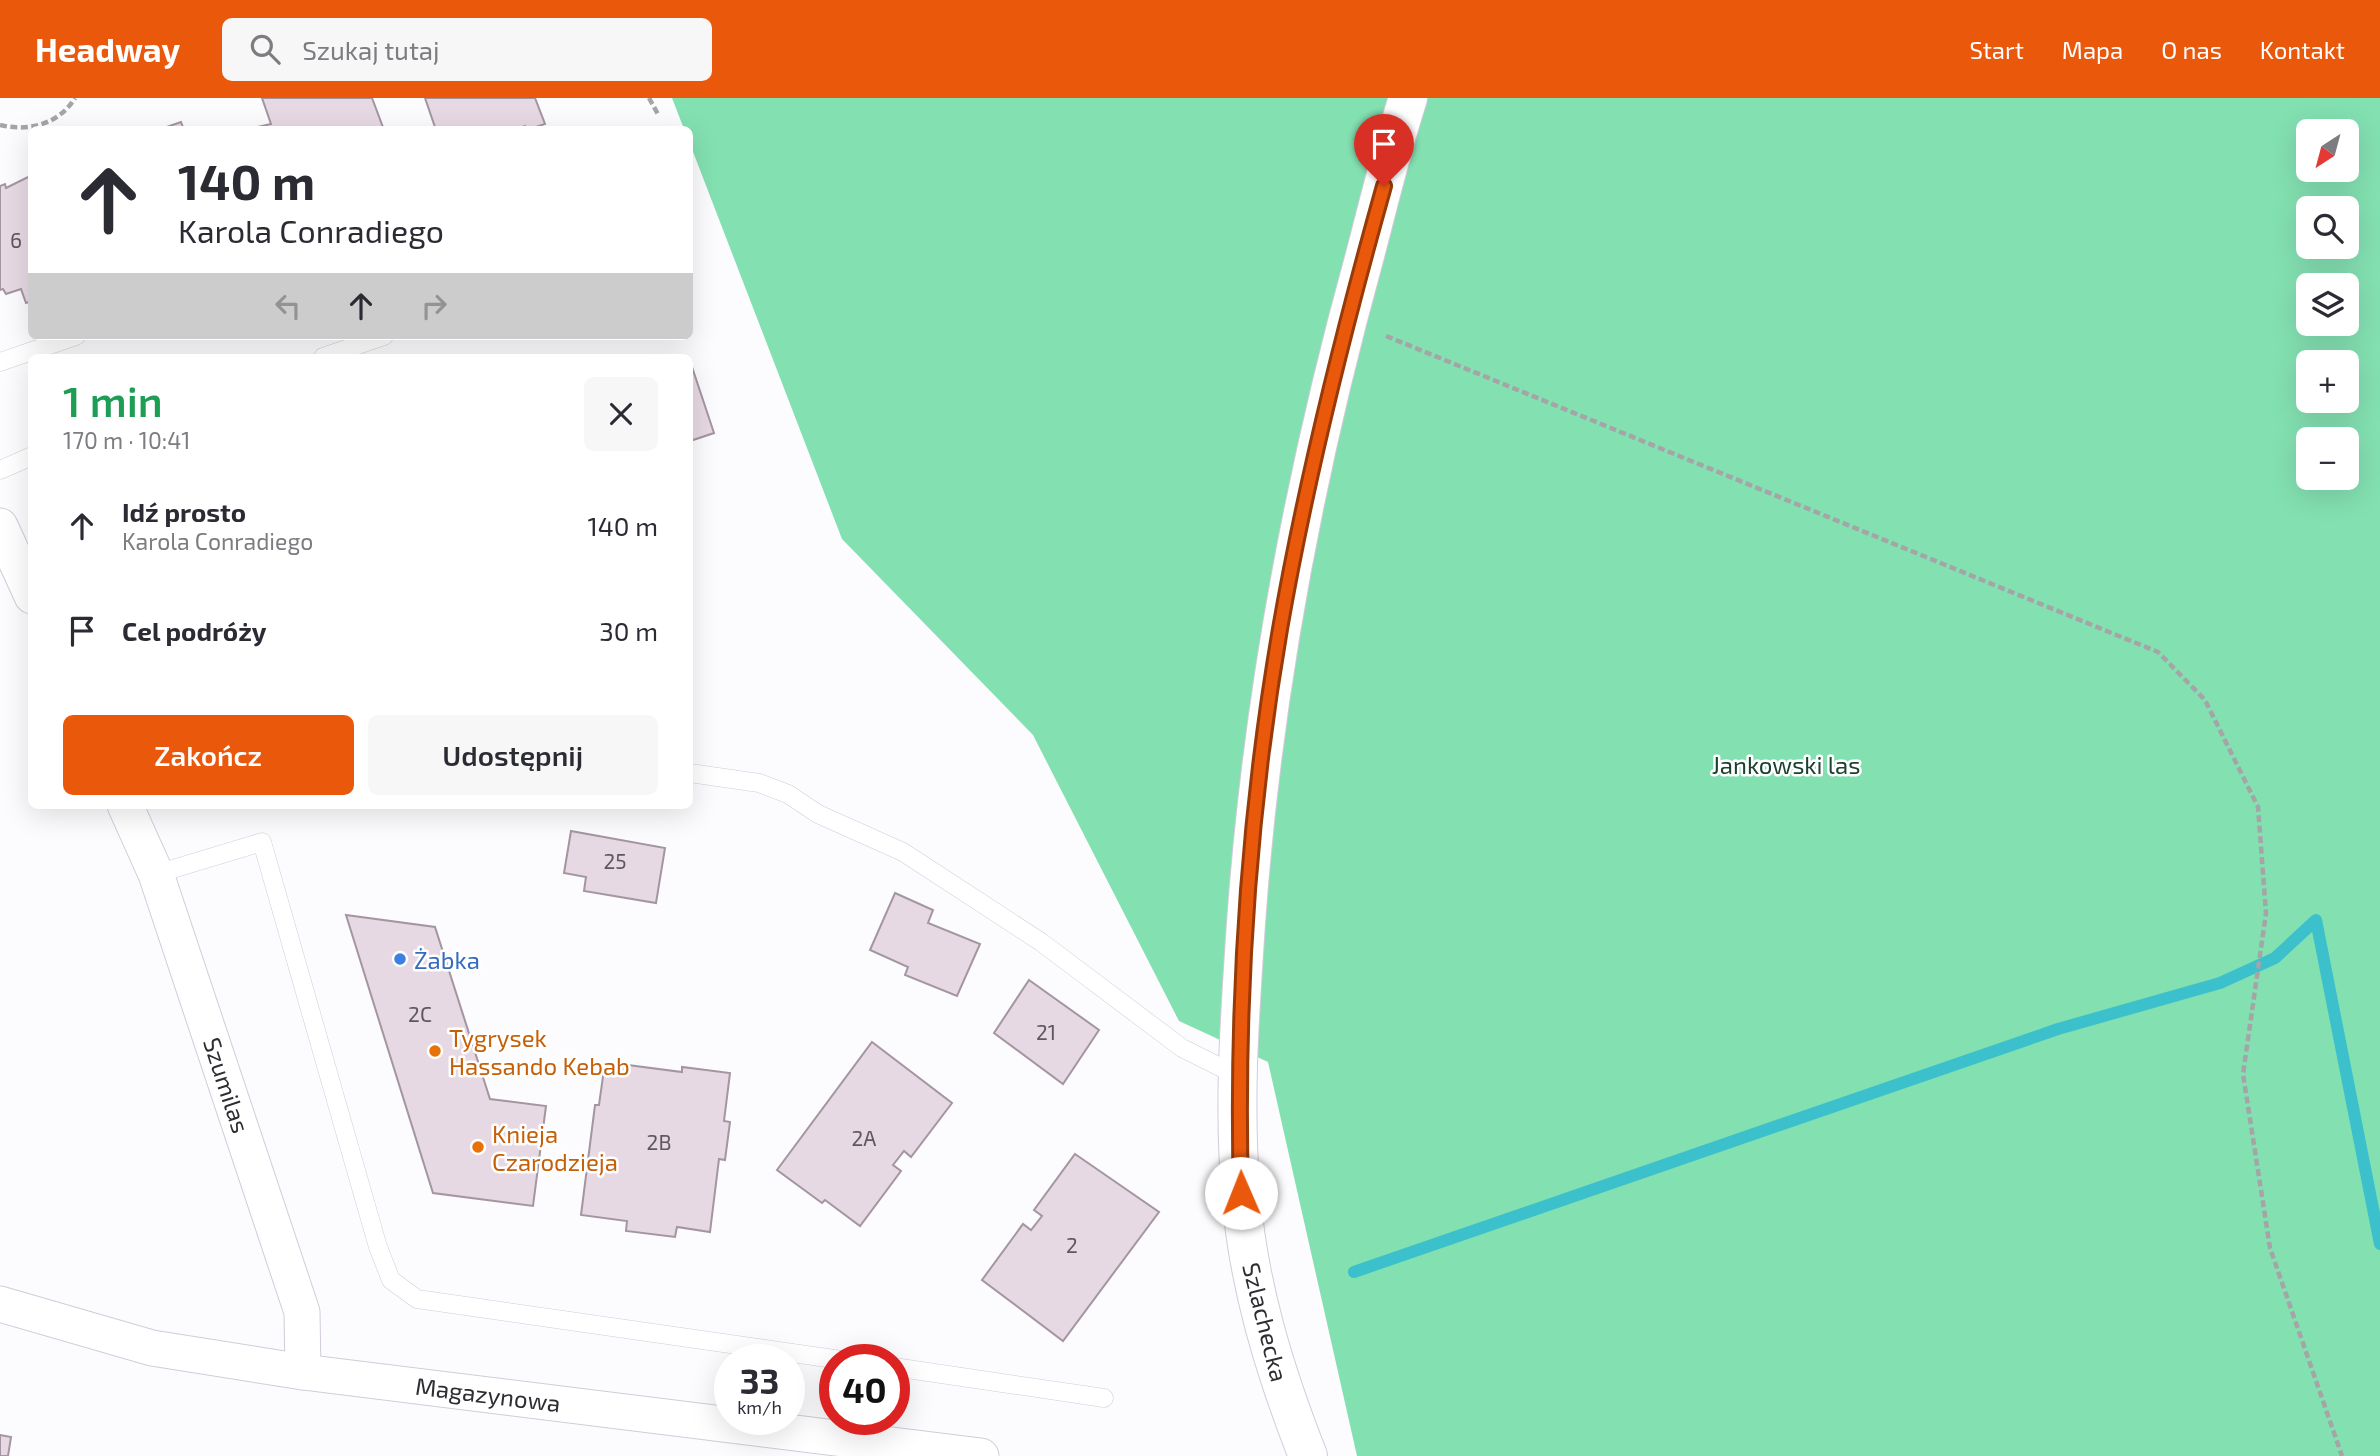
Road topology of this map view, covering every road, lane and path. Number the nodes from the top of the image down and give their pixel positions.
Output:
1 (75, 98) edge
2 (649, 98) edge
3 (1408, 98) edge
4 (659, 116) dead end
5 (0, 125) edge
6 (32, 126) edge
7 (28, 127) edge
8 (1342, 336) junction
9 (64, 340) edge
10 (372, 340) edge
11 (332, 354) edge
12 (0, 362) edge
13 (28, 458) edge
14 (0, 470) edge
15 (0, 526) edge
16 (28, 587) edge
17 (693, 773) edge
18 (127, 809) edge
19 (156, 874) junction
20 (1238, 1076) junction
21 (0, 1304) edge
22 (819, 1357) edge
23 (910, 1369) edge
24 (303, 1372) junction
25 (1104, 1398) dead end
26 (981, 1456) edge
27 (1308, 1456) edge
28 (2342, 1456) edge

1 - 6 path
2 - 4 path
3 - 8 street, Szlachecka
5 - 7 path
8 - 20 street, Szlachecka
8 - 28 path
9 - 12 lane
10 - 11 lane
13 - 14 lane
15 - 16 street
17 - 20 lane
18 - 19 street, Szumilas
19 - 22 lane
19 - 24 street, Szumilas
20 - 27 street, Szlachecka
21 - 24 street, Magazynowa
23 - 25 lane
24 - 26 street, Magazynowa

